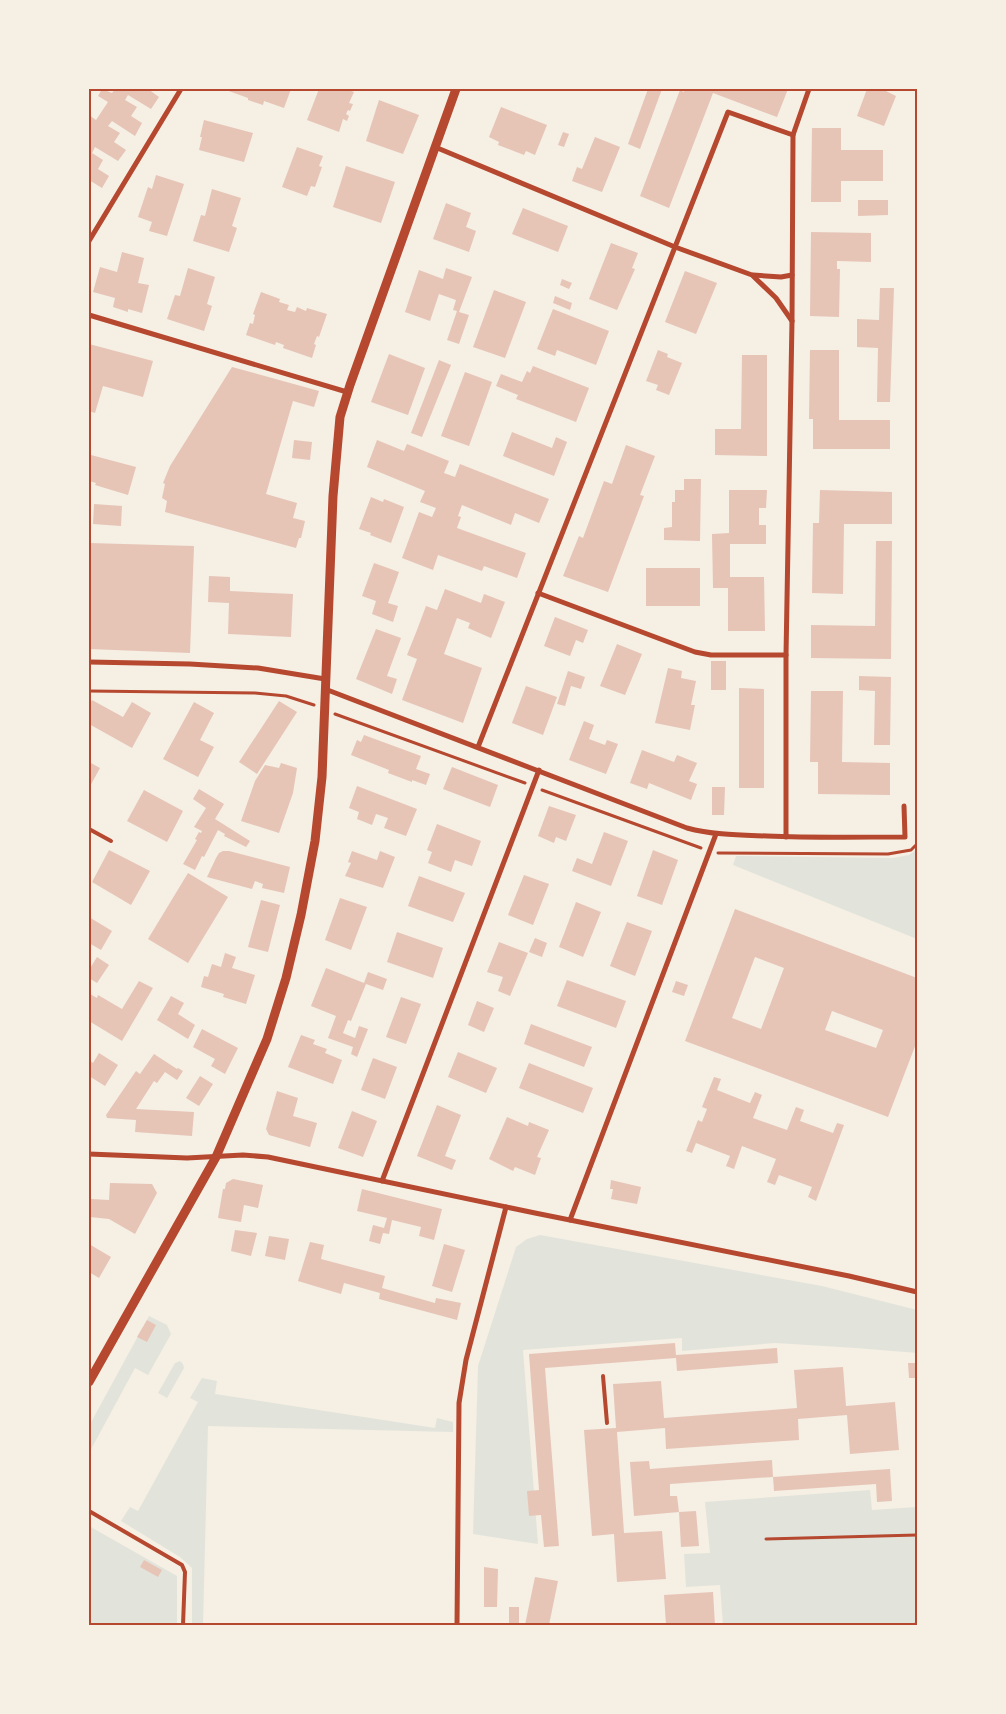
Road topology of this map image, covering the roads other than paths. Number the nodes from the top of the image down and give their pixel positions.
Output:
1 (181, 89) edge
2 (456, 89) edge
3 (809, 89) edge
4 (793, 135) junction
5 (435, 147) junction
6 (89, 241) edge
7 (675, 247) junction
8 (752, 275) junction
9 (792, 275) junction
10 (89, 315) edge
11 (792, 321) junction
12 (347, 392) junction
13 (538, 593) junction
14 (786, 655) junction
15 (89, 662) edge
16 (325, 679) junction
17 (325, 689) junction
18 (478, 747) junction
19 (538, 770) junction
20 (904, 806) dead end
21 (89, 829) edge
22 (716, 834) junction
23 (786, 837) junction
24 (111, 841) dead end
25 (89, 1154) edge
26 (216, 1157) junction
27 (382, 1180) junction
28 (506, 1207) junction
29 (570, 1220) junction
30 (917, 1292) edge
31 (603, 1376) dead end
32 (89, 1382) edge
33 (607, 1423) dead end
34 (89, 1511) edge
35 (183, 1625) edge
36 (456, 1625) edge

1 - 6 street
2 - 5 street
3 - 4 street
4 - 7 street
4 - 9 street
5 - 7 street
5 - 12 street
7 - 8 street
7 - 13 street
8 - 9 street
8 - 11 street
9 - 11 street
10 - 12 street
11 - 14 street
12 - 16 street
13 - 14 street
13 - 18 street
14 - 23 street
15 - 16 street
16 - 17 street
17 - 18 street
17 - 26 street
18 - 19 street
19 - 22 street
19 - 27 street
20 - 23 street
21 - 24 lane
22 - 23 street
22 - 29 street
25 - 26 street
26 - 27 street
26 - 32 street
27 - 28 street
28 - 29 street
28 - 36 street
29 - 30 street
31 - 33 lane
34 - 35 lane

